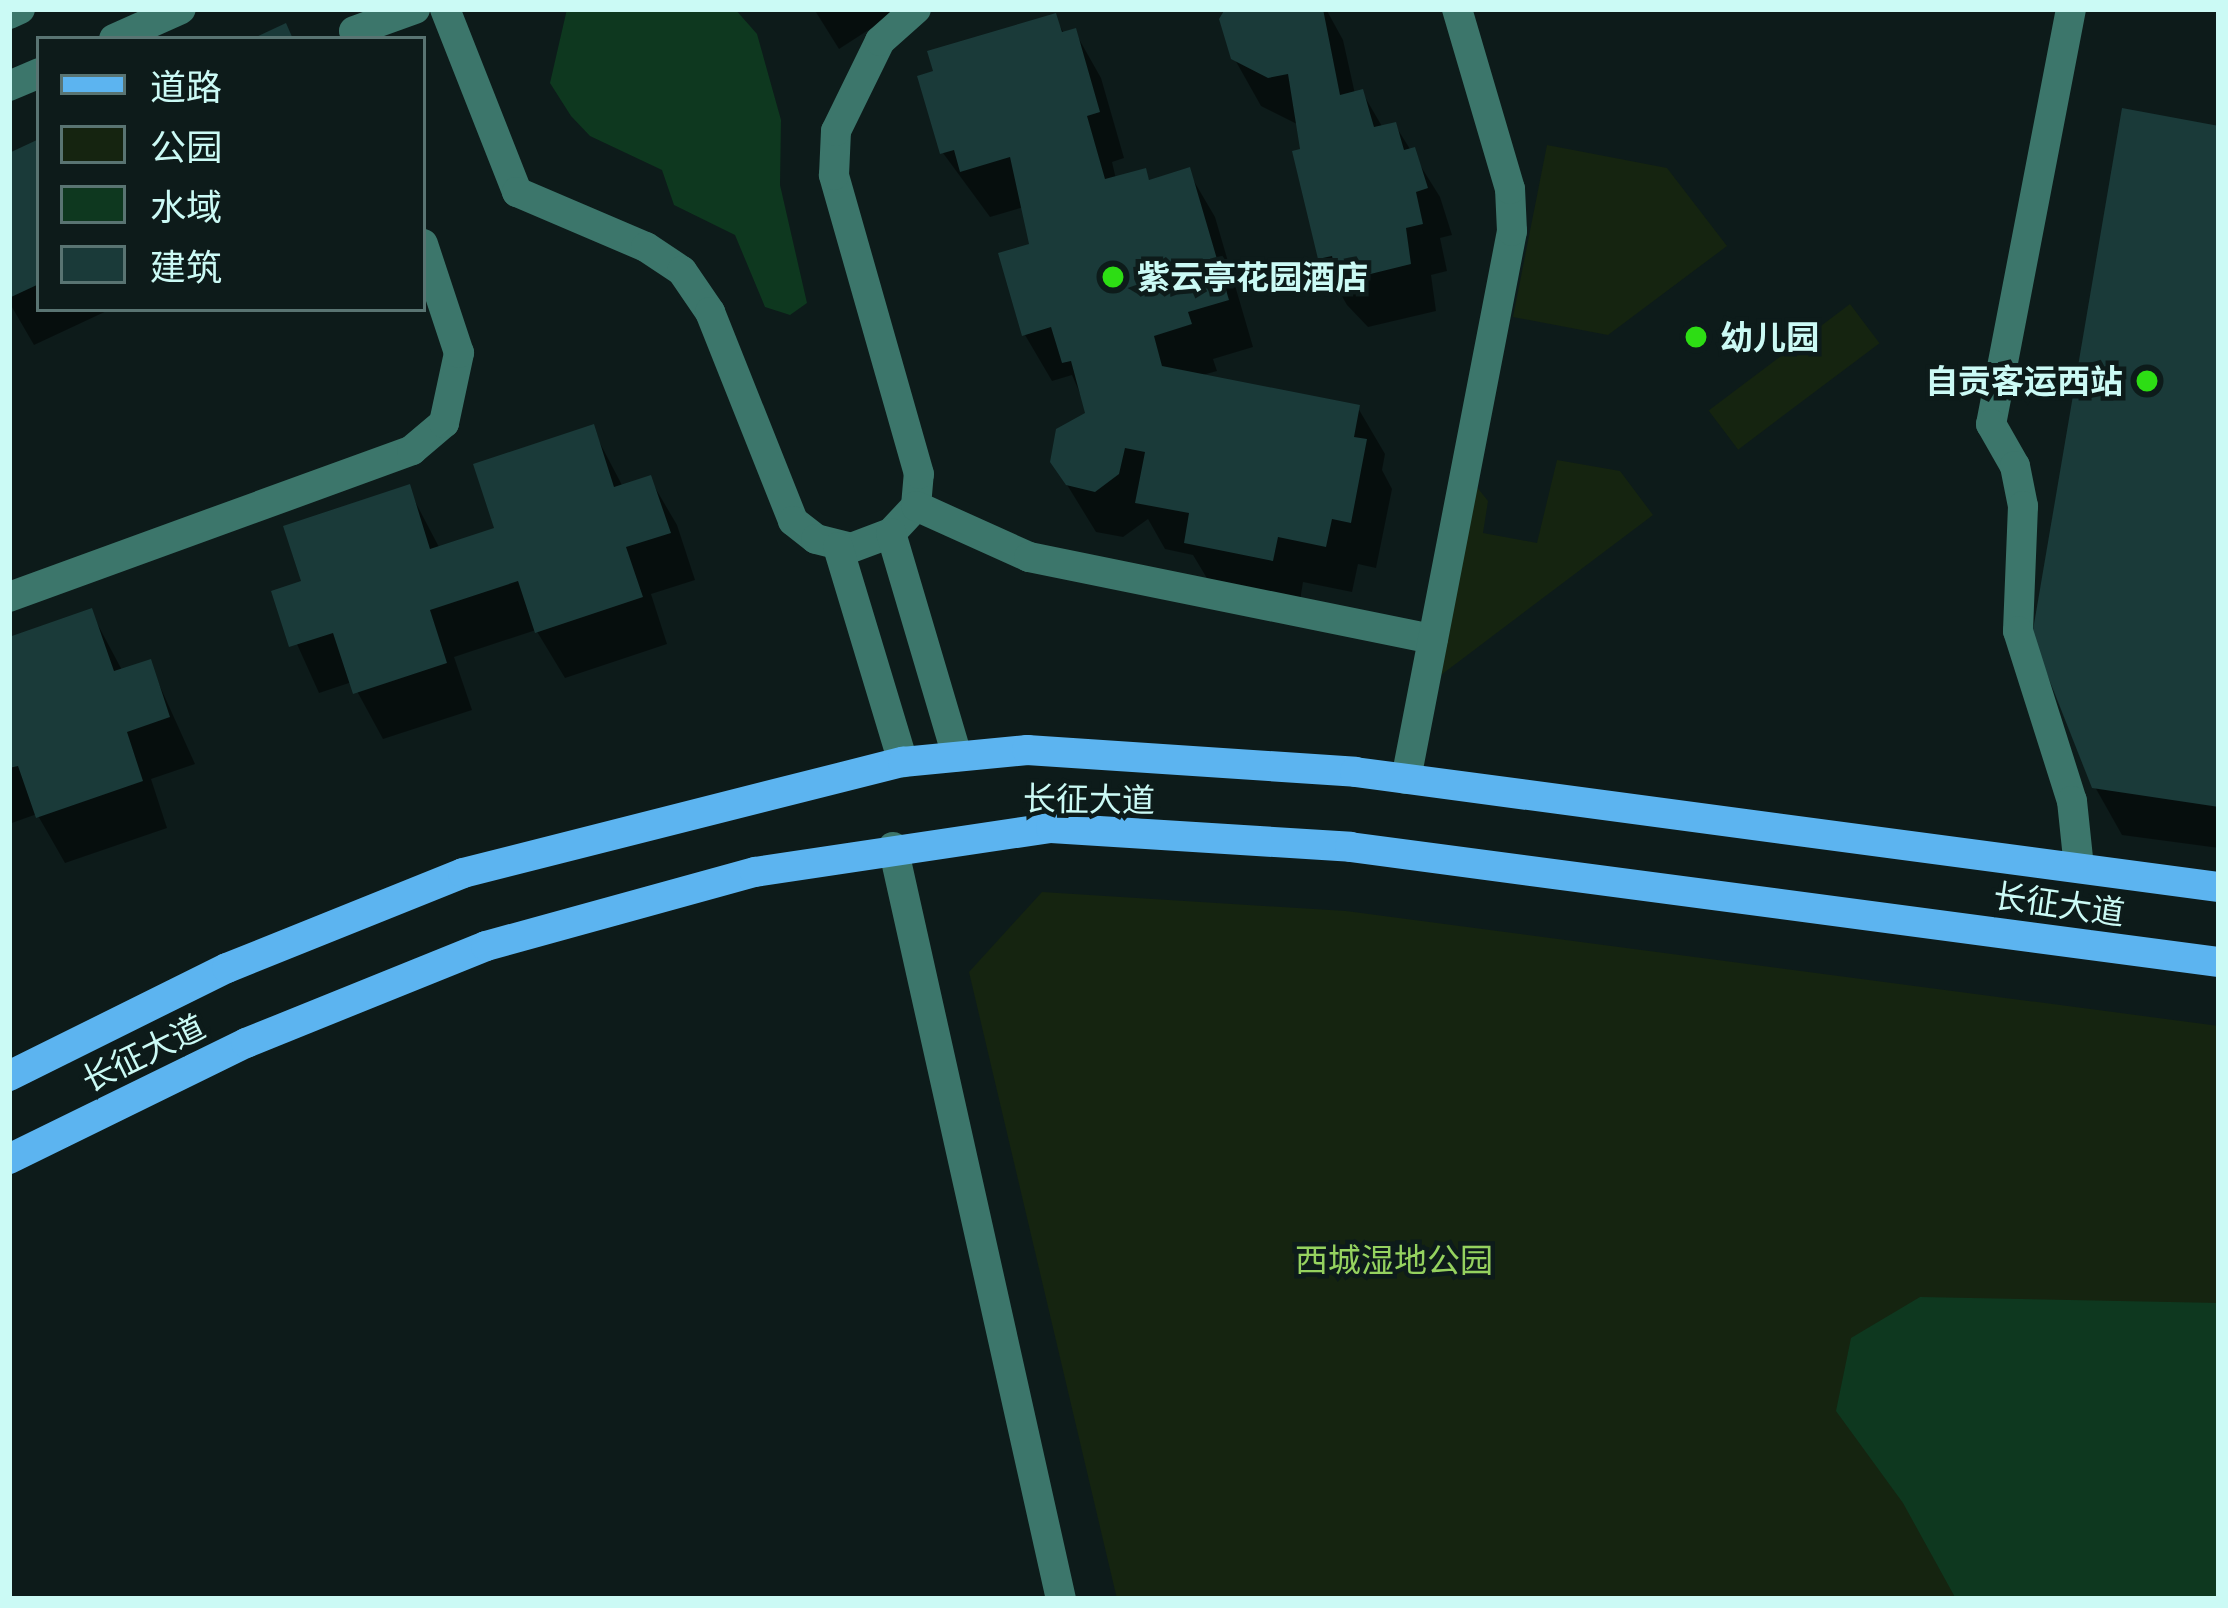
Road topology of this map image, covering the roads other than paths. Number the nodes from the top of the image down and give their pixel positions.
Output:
1 (20, 9) edge
2 (181, 9) edge
3 (415, 9) edge
4 (445, 9) edge
5 (916, 9) edge
6 (1457, 9) edge
7 (2072, 9) edge
8 (9, 14) edge
9 (351, 26) edge
10 (121, 36) edge
11 (426, 253) edge
12 (916, 506) junction
13 (891, 533) junction
14 (838, 547) junction
15 (9, 597) edge
16 (1433, 639) junction
17 (957, 756) junction
18 (903, 762) junction
19 (1406, 779) junction
20 (893, 847) junction
21 (2079, 868) junction
22 (2219, 887) edge
23 (2219, 962) edge
24 (9, 1076) edge
25 (9, 1159) edge
26 (1061, 1599) edge

1 - 8 street
2 - 10 street
3 - 9 street
4 - 14 street
5 - 12 street
6 - 16 street
7 - 21 street
11 - 15 street
12 - 13 street
12 - 16 street
13 - 14 street
13 - 17 street
14 - 18 street
16 - 19 street
17 - 18 main road, 长征大道
17 - 19 main road, 长征大道
18 - 24 main road, 长征大道
19 - 21 main road, 长征大道
20 - 23 main road, 长征大道
20 - 25 main road, 长征大道
20 - 26 street
21 - 22 main road, 长征大道

